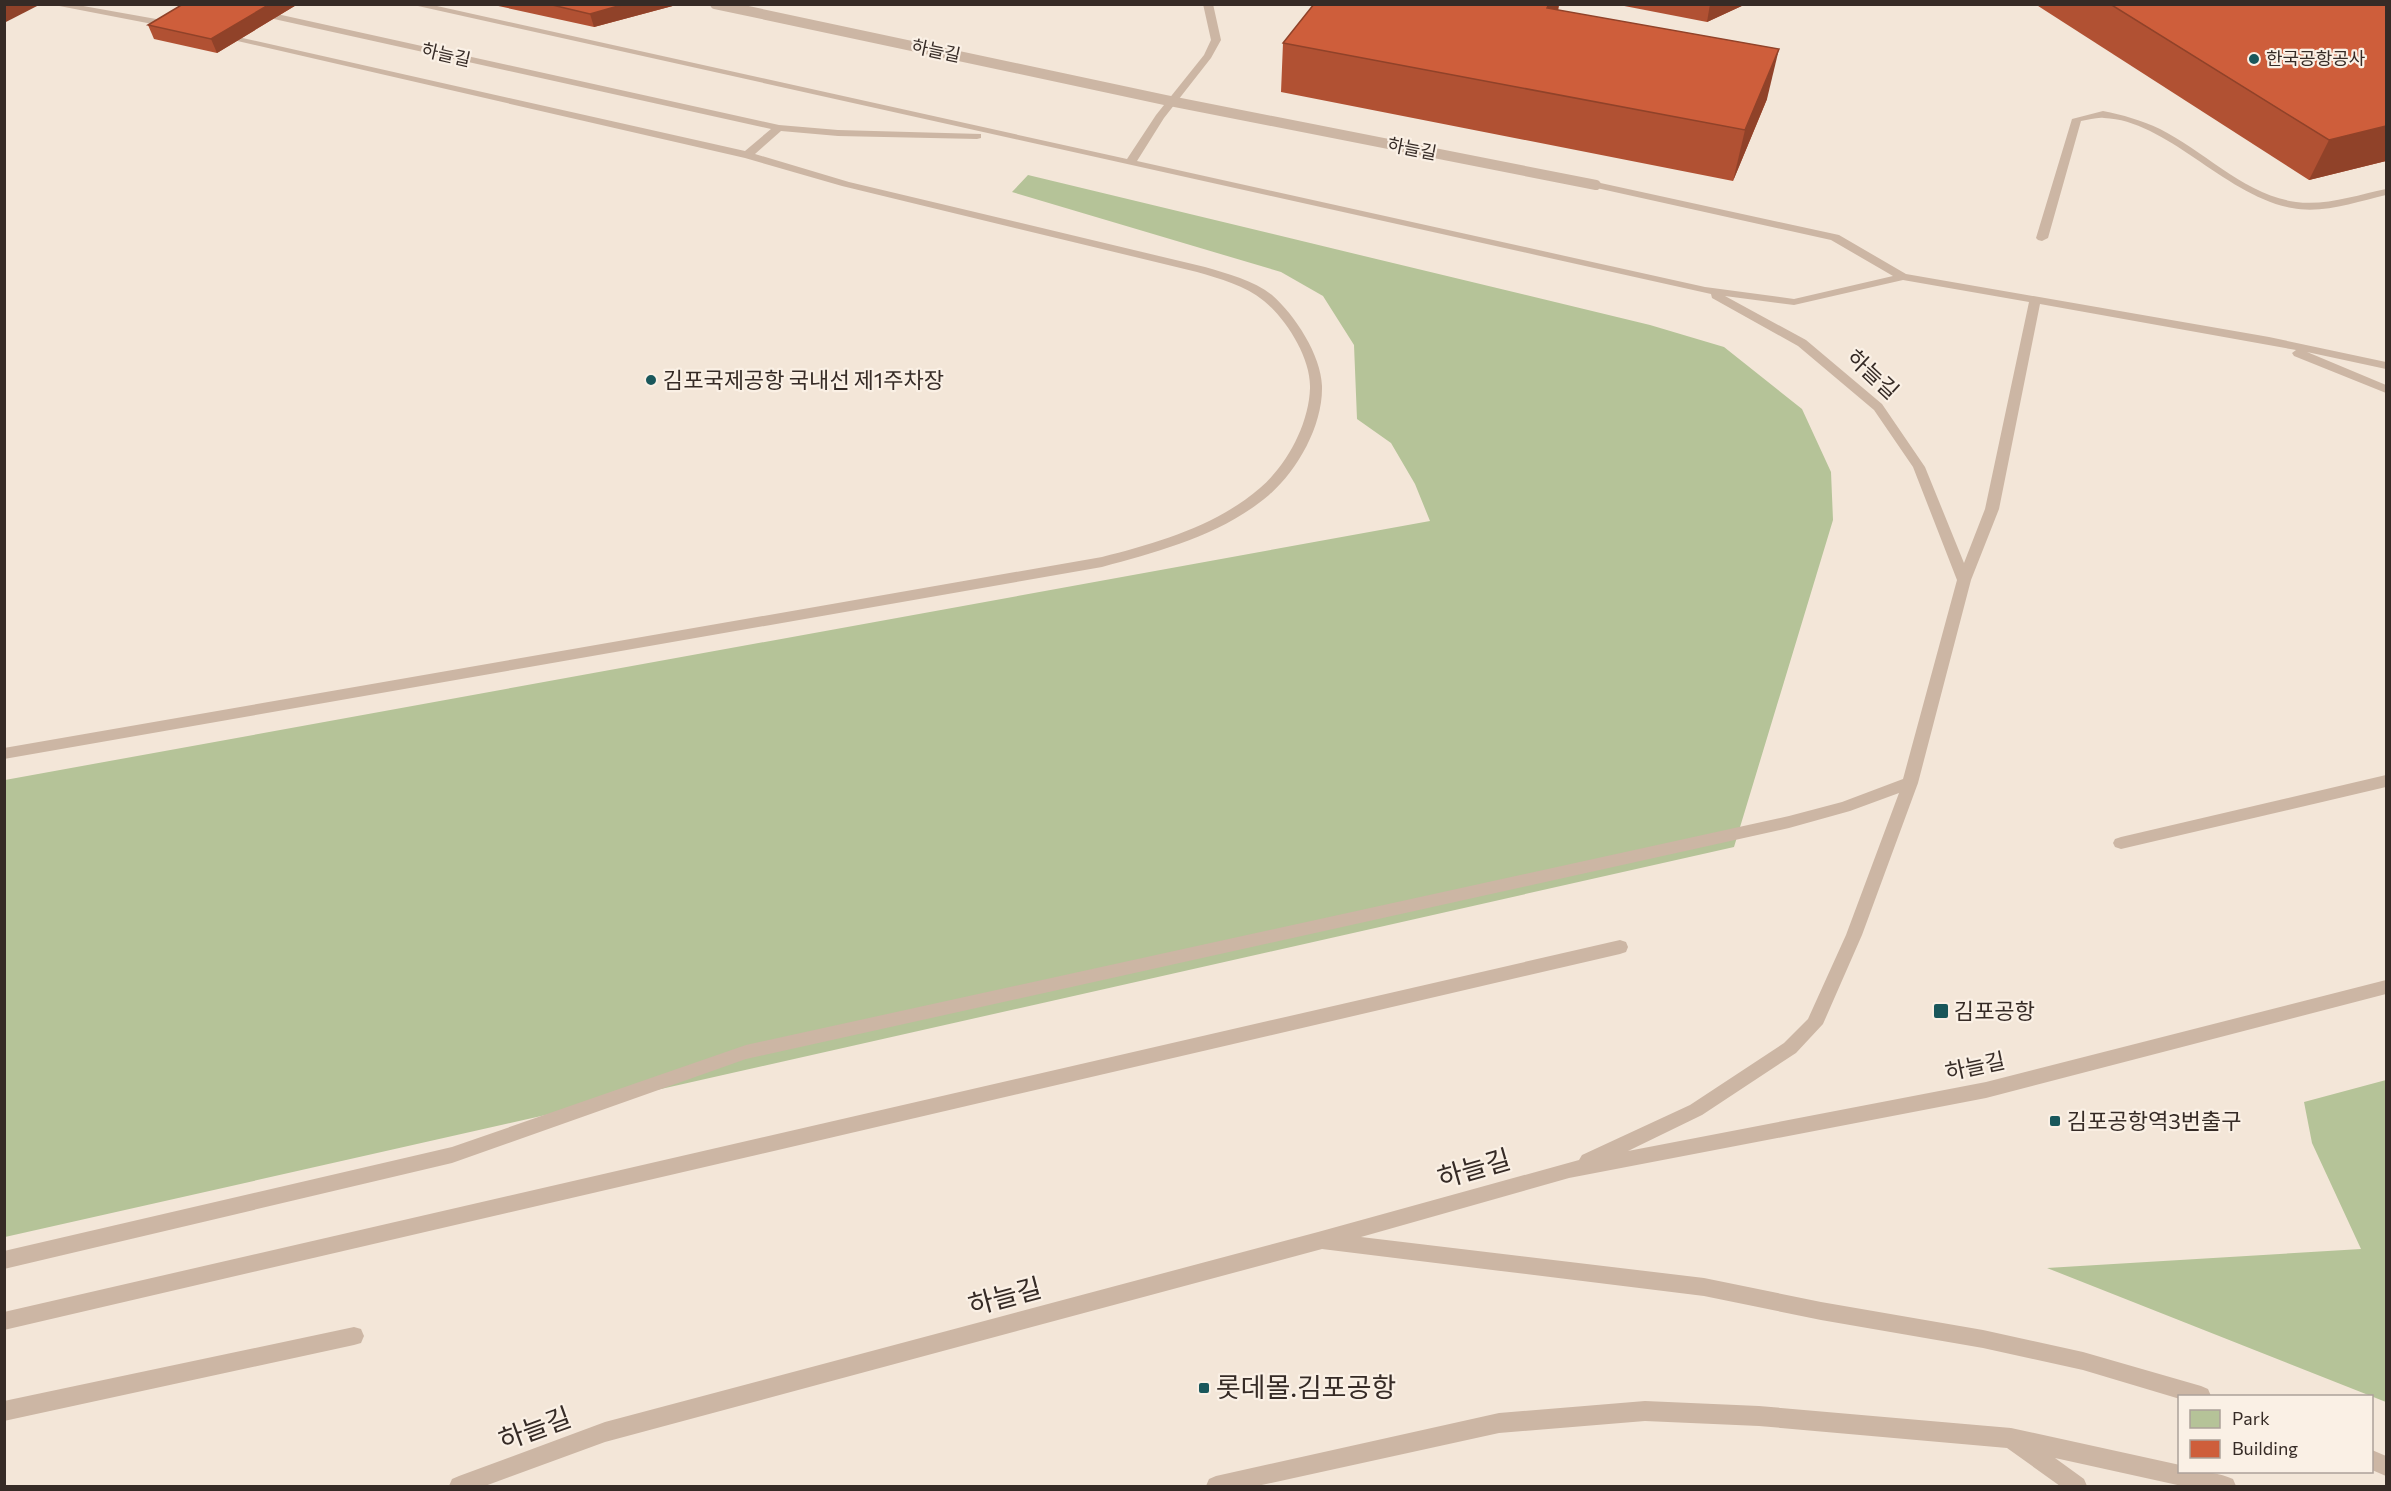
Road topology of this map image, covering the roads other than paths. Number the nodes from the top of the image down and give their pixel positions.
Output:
1 (53, 4) edge
2 (413, 4) edge
3 (715, 4) edge
4 (1208, 4) edge
5 (277, 17) dead end
6 (176, 26) edge
7 (238, 40) dead end
8 (779, 128) junction
9 (1007, 136) junction
10 (747, 155) junction
11 (1130, 163) junction
12 (2386, 192) edge
13 (2042, 238) dead end
14 (1903, 277) junction
15 (1706, 290) junction
16 (2035, 301) junction
17 (2269, 341) junction
18 (2322, 351) junction
19 (2386, 354) edge
20 (2386, 365) edge
21 (2386, 389) edge
22 (1964, 580) junction
23 (4, 754) edge
24 (2386, 781) edge
25 (1910, 783) junction
26 (2121, 843) dead end
27 (1620, 947) dead end
28 (2386, 987) edge
29 (1569, 1170) junction
30 (1318, 1241) junction
31 (4, 1260) edge
32 (4, 1321) edge
33 (354, 1336) dead end
34 (2198, 1395) edge
35 (4, 1411) edge
36 (2011, 1438) junction
37 (459, 1486) edge
38 (1215, 1486) edge
39 (2077, 1486) edge
40 (2226, 1486) edge

1 - 6 lane
2 - 9 lane, 하늘길
3 - 14 lane, 하늘길, bridge
4 - 11 lane
5 - 8 lane, 하늘길
7 - 10 lane
8 - 9 lane, 하늘길
8 - 10 lane
9 - 11 lane, 하늘길
10 - 23 lane
11 - 15 lane, 하늘길
12 - 13 lane
14 - 15 lane, 하늘길
14 - 16 lane
15 - 22 lane, 하늘길
16 - 17 lane
16 - 22 lane, 하늘길
17 - 18 lane
17 - 21 lane
18 - 19 lane
18 - 20 lane
22 - 25 lane, 하늘길
24 - 26 lane
25 - 29 lane, 하늘길
25 - 31 lane
27 - 32 lane
28 - 29 lane, 하늘길
29 - 30 lane, 하늘길
30 - 34 lane
30 - 37 lane, 하늘길
33 - 35 lane
36 - 38 lane
36 - 39 lane
36 - 40 lane

